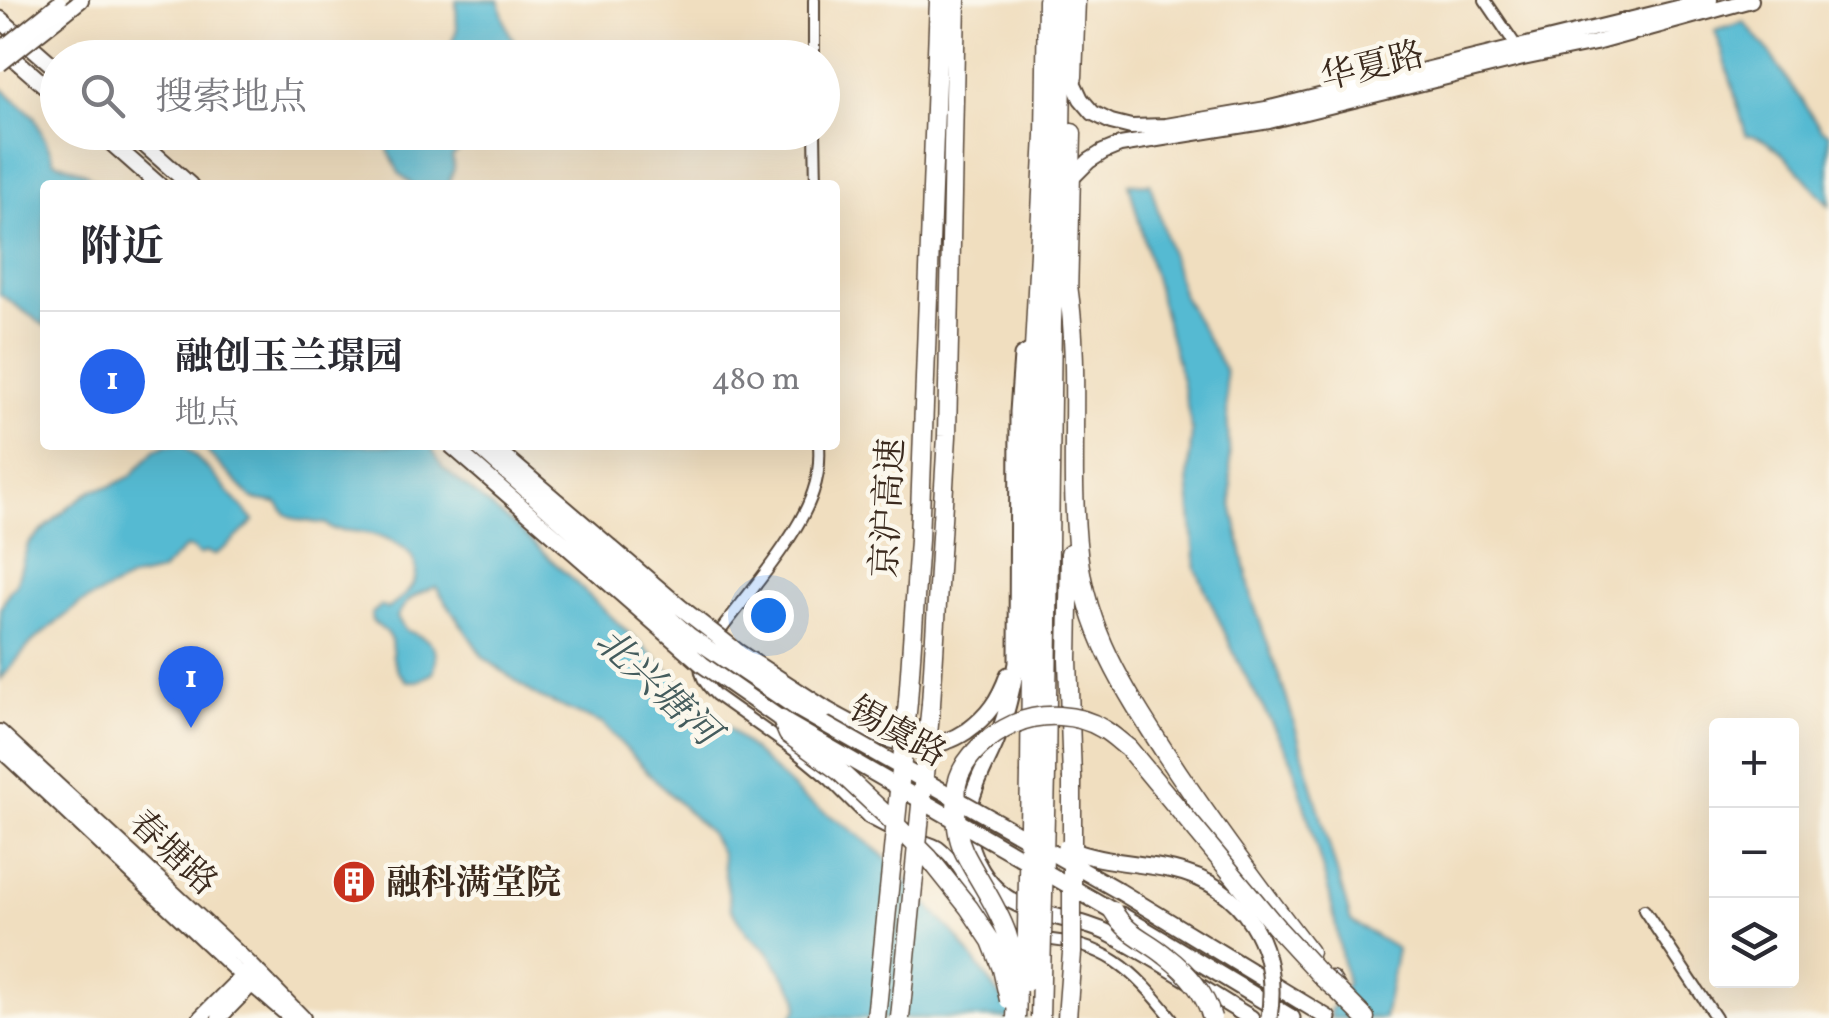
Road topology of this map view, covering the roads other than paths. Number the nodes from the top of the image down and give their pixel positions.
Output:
1 (81, 0) edge
2 (814, 0) edge
3 (939, 0) edge
4 (956, 0) edge
5 (1047, 0) edge
6 (1063, 0) edge
7 (1076, 0) edge
8 (1485, 0) edge
9 (1710, 0) edge
10 (1752, 0) edge
11 (62, 5) edge
12 (0, 20) edge
13 (814, 40) edge
14 (0, 48) edge
15 (1521, 53) junction
16 (40, 54) edge
17 (0, 64) edge
18 (40, 81) edge
19 (1073, 82) junction
20 (119, 150) edge
21 (150, 150) edge
22 (815, 150) edge
23 (1072, 178) junction
24 (153, 180) edge
25 (184, 180) edge
26 (816, 180) edge
27 (1068, 285) junction
28 (1034, 349) junction
29 (1051, 439) junction
30 (457, 450) edge
31 (482, 450) edge
32 (496, 450) edge
33 (820, 450) edge
34 (1076, 450) junction
35 (1016, 652) junction
36 (782, 720) junction
37 (0, 732) edge
38 (0, 749) edge
39 (1038, 773) junction
40 (1010, 828) junction
41 (1644, 910) dead end
42 (1113, 911) junction
43 (251, 976) junction
44 (1338, 991) junction
45 (200, 1018) edge
46 (218, 1018) edge
47 (291, 1018) edge
48 (303, 1018) edge
49 (876, 1018) edge
50 (900, 1018) edge
51 (1013, 1018) edge
52 (1025, 1018) edge
53 (1040, 1018) edge
54 (1068, 1018) edge
55 (1172, 1018) edge
56 (1212, 1018) edge
57 (1251, 1018) edge
58 (1269, 1018) edge
59 (1292, 1018) edge
60 (1328, 1018) edge
61 (1365, 1018) edge
62 (1716, 1018) edge

1 - 11 street
2 - 13 street
3 - 49 highway, 京沪高速, bridge
4 - 50 highway, 京沪高速, bridge
5 - 28 highway
6 - 29 highway
7 - 19 highway
8 - 15 street
9 - 15 street, 华夏路
10 - 15 street, 华夏路
11 - 14 street, bridge
11 - 17 street, bridge
12 - 16 main road
14 - 18 main road
15 - 19 street, 华夏路
15 - 23 street, 华夏路
19 - 23 highway
20 - 24 main road
21 - 25 main road
22 - 26 street
23 - 27 highway
27 - 29 highway
27 - 34 highway
28 - 35 main road
28 - 39 highway
29 - 39 highway
30 - 36 main road, 锡虞路, bridge
31 - 40 main road, 锡虞路, bridge
32 - 35 main road, bridge
33 - 55 street
34 - 44 highway
34 - 54 highway, bridge
35 - 57 main road
36 - 42 main road, 锡虞路, bridge
36 - 51 highway, bridge
37 - 43 street, 春塘路
38 - 43 street, 春塘路
39 - 52 highway, bridge
39 - 53 highway, bridge
40 - 58 main road, bridge
40 - 60 main road, 锡虞路, bridge
41 - 62 street
42 - 56 highway, bridge
42 - 59 main road, 锡虞路, bridge
43 - 45 street
43 - 46 street
43 - 47 street, 春塘路
43 - 48 street, 春塘路
44 - 51 highway, bridge
44 - 61 highway

